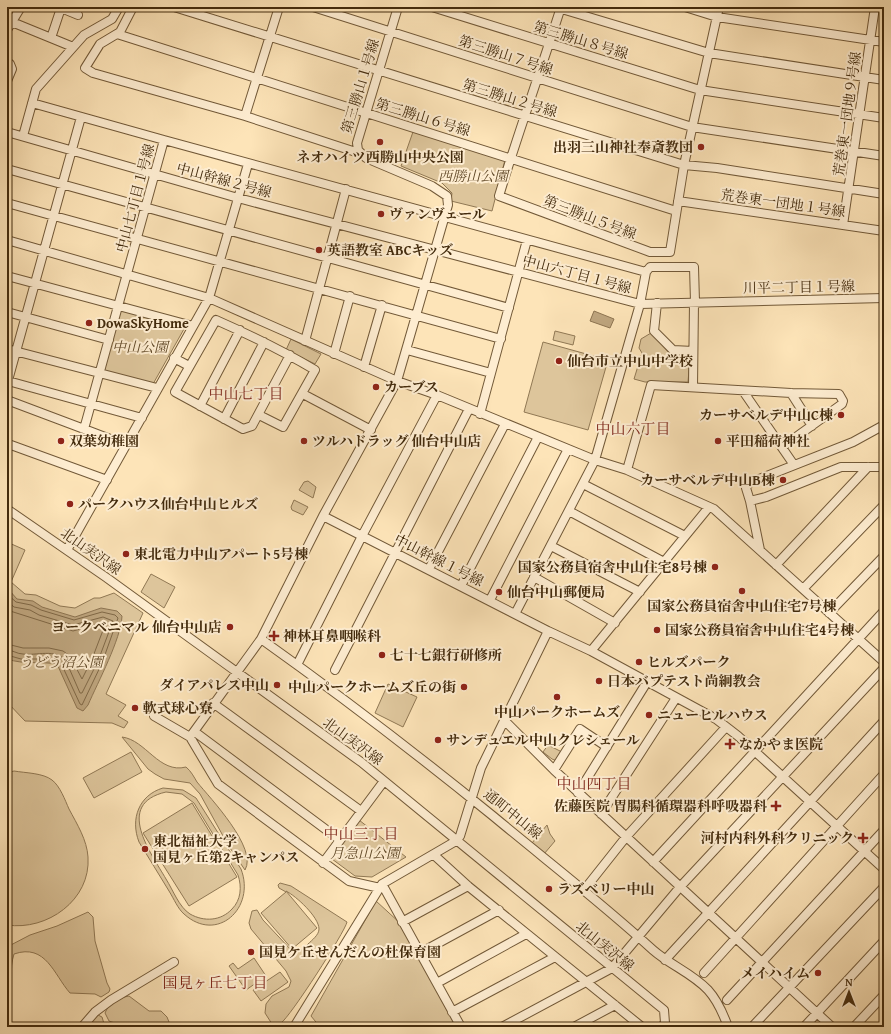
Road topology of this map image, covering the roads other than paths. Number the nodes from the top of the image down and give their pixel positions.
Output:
1 (21, 7) edge
2 (119, 7) edge
3 (133, 7) edge
4 (174, 7) edge
5 (279, 7) edge
6 (313, 7) edge
7 (398, 7) edge
8 (432, 7) edge
9 (684, 7) edge
10 (719, 7) edge
11 (875, 7) edge
12 (559, 8) edge
13 (78, 15) dead end
14 (717, 17) junction
15 (10, 21) edge
16 (7, 30) edge
17 (390, 32) junction
18 (117, 34) junction
19 (51, 38) junction
20 (269, 38) junction
21 (870, 40) junction
22 (884, 42) edge
23 (549, 44) junction
24 (73, 47) junction
25 (709, 53) junction
26 (7, 62) edge
27 (379, 70) junction
28 (865, 77) junction
29 (258, 78) junction
30 (538, 79) junction
31 (884, 80) edge
32 (7, 81) edge
33 (700, 90) junction
34 (32, 104) junction
35 (366, 113) junction
36 (860, 114) junction
37 (245, 116) junction
38 (524, 116) junction
39 (81, 117) junction
40 (884, 118) edge
41 (692, 127) junction
42 (7, 132) edge
43 (23, 136) junction
44 (164, 140) junction
45 (72, 150) junction
46 (854, 152) junction
47 (362, 154) junction
48 (884, 156) edge
49 (510, 158) junction
50 (248, 164) junction
51 (684, 165) junction
52 (7, 169) edge
53 (154, 175) junction
54 (62, 185) junction
55 (849, 188) junction
56 (346, 189) junction
57 (884, 194) edge
58 (238, 198) junction
59 (678, 201) junction
60 (7, 203) edge
61 (146, 207) junction
62 (676, 211) junction
63 (444, 215) junction
64 (53, 216) junction
65 (337, 223) junction
66 (843, 225) junction
67 (228, 230) junction
68 (884, 231) edge
69 (137, 238) junction
70 (7, 240) edge
71 (527, 240) junction
72 (435, 249) junction
73 (43, 251) junction
74 (650, 252) junction
75 (326, 258) junction
76 (220, 261) junction
77 (647, 270) junction
78 (519, 272) junction
79 (127, 275) junction
80 (7, 276) edge
81 (34, 283) junction
82 (426, 285) junction
83 (319, 288) junction
84 (350, 296) junction
85 (209, 298) junction
86 (884, 298) edge
87 (695, 302) junction
88 (714, 302) joint
89 (657, 303) junction
90 (640, 304) junction
91 (382, 305) junction
92 (118, 307) junction
93 (509, 308) junction
94 (7, 312) edge
95 (417, 315) junction
96 (25, 317) junction
97 (193, 326) junction
98 (240, 330) junction
99 (501, 339) junction
100 (109, 340) junction
101 (305, 341) junction
102 (264, 342) junction
103 (7, 349) edge
104 (408, 350) junction
105 (16, 351) junction
106 (693, 351) junction
107 (334, 354) junction
108 (290, 355) junction
109 (174, 358) junction
110 (189, 366) junction
111 (364, 367) junction
112 (100, 373) junction
113 (491, 373) junction
114 (397, 382) junction
115 (7, 383) edge
116 (693, 387) junction
117 (157, 388) junction
118 (743, 390) junction
119 (791, 393) junction
120 (303, 394) junction
121 (437, 395) junction
122 (7, 400) edge
123 (91, 404) junction
124 (200, 406) junction
125 (469, 409) junction
126 (480, 414) junction
127 (259, 415) junction
128 (142, 418) junction
129 (224, 419) junction
130 (505, 424) junction
131 (884, 425) edge
132 (812, 426) junction
133 (84, 429) junction
134 (371, 430) junction
135 (538, 437) junction
136 (126, 445) junction
137 (7, 447) edge
138 (782, 447) junction
139 (568, 449) junction
140 (595, 460) junction
141 (794, 465) junction
142 (868, 467) junction
143 (884, 467) edge
144 (626, 470) junction
145 (106, 480) junction
146 (583, 484) junction
147 (750, 501) junction
148 (884, 505) edge
149 (709, 507) junction
150 (7, 509) edge
151 (569, 511) junction
152 (323, 516) junction
153 (362, 536) junction
154 (685, 536) junction
155 (551, 546) junction
156 (67, 550) junction
157 (760, 550) junction
158 (394, 552) junction
159 (884, 556) edge
160 (664, 562) junction
161 (776, 565) junction
162 (429, 569) junction
163 (534, 577) junction
164 (461, 586) junction
165 (803, 589) junction
166 (640, 592) junction
167 (490, 600) junction
168 (884, 611) edge
169 (829, 613) junction
170 (516, 614) junction
171 (615, 623) junction
172 (548, 631) junction
173 (261, 639) junction
174 (858, 639) junction
175 (591, 651) junction
176 (884, 662) edge
177 (297, 665) junction
178 (884, 668) edge
179 (335, 670) dead end
180 (236, 673) junction
181 (647, 682) junction
182 (676, 698) junction
183 (213, 704) junction
184 (154, 716) dead end
185 (504, 720) junction
186 (884, 721) edge
187 (726, 727) junction
188 (192, 734) junction
189 (607, 747) junction
190 (755, 751) junction
191 (554, 770) junction
192 (884, 774) edge
193 (783, 777) junction
194 (384, 781) junction
195 (578, 793) junction
196 (472, 798) junction
197 (810, 802) junction
198 (361, 811) junction
199 (601, 814) junction
200 (836, 826) junction
201 (884, 830) edge
202 (626, 837) junction
203 (340, 840) junction
204 (456, 841) junction
205 (865, 851) junction
206 (434, 855) junction
207 (653, 862) junction
208 (323, 863) junction
209 (884, 869) edge
210 (381, 886) junction
211 (468, 886) junction
212 (680, 887) junction
213 (884, 887) edge
214 (584, 890) junction
215 (499, 910) junction
216 (707, 912) junction
217 (402, 922) junction
218 (526, 934) junction
219 (638, 936) junction
220 (735, 938) junction
221 (884, 941) edge
222 (420, 953) junction
223 (555, 957) junction
224 (664, 960) junction
225 (174, 962) dead end
226 (762, 962) junction
227 (612, 968) junction
228 (704, 973) dead end
229 (585, 981) junction
230 (437, 983) junction
231 (790, 988) junction
232 (884, 995) edge
233 (727, 1000) dead end
234 (615, 1005) junction
235 (452, 1012) junction
236 (817, 1012) junction
237 (82, 1027) edge
238 (294, 1027) edge
239 (461, 1027) edge
240 (502, 1027) edge
241 (574, 1027) edge
242 (642, 1027) edge
243 (661, 1027) edge
244 (728, 1027) edge
245 (752, 1027) edge
246 (804, 1027) edge
247 (832, 1027) edge
248 (854, 1027) edge

1 - 15 street
2 - 24 street
3 - 18 street
4 - 20 street, 第三勝山２号線
5 - 20 street
6 - 17 street, 第三勝山７号線
7 - 17 street, 第三勝山１号線
8 - 23 street, 第三勝山８号線
9 - 14 street
10 - 14 street
11 - 21 street, 荒巻東一団地９号線
12 - 23 street, 第三勝山５号線
12 - 25 street
13 - 19 street
14 - 21 street
14 - 25 street
15 - 16 street
15 - 19 street
17 - 27 street, 第三勝山１号線
17 - 30 street, 第三勝山７号線
18 - 29 street, 第三勝山６号線
18 - 37 street
19 - 24 street
20 - 27 street, 第三勝山２号線
20 - 29 street
21 - 22 street
21 - 28 street, 荒巻東一団地９号線
23 - 30 street, 第三勝山５号線
23 - 33 street, 第三勝山８号線
24 - 34 street
25 - 28 street
25 - 33 street
26 - 32 street
27 - 35 street, 第三勝山１号線
27 - 38 street, 第三勝山２号線
28 - 31 street
28 - 36 street, 荒巻東一団地９号線
29 - 35 street, 第三勝山６号線
29 - 37 street
30 - 38 street, 第三勝山５号線
30 - 41 street, 第三勝山７号線
33 - 36 street, 第三勝山８号線
33 - 41 street
34 - 39 street
34 - 43 street
35 - 47 street, 第三勝山１号線
35 - 49 street, 第三勝山６号線
36 - 40 street, 第三勝山８号線
36 - 46 street, 荒巻東一団地９号線
37 - 47 street
38 - 49 street, 第三勝山５号線
38 - 51 street, 第三勝山２号線
39 - 44 street
39 - 45 street
41 - 46 street, 第三勝山７号線
41 - 51 street
42 - 43 street, 中山幹線２号線
43 - 45 street, 中山幹線２号線
44 - 50 street, 中山七丁目１号線
44 - 53 street, 中山七丁目１号線
45 - 53 street, 中山幹線２号線
45 - 54 street
46 - 48 street, 第三勝山７号線
46 - 55 street, 荒巻東一団地９号線
47 - 63 street, 第三勝山１号線
49 - 62 street, 第三勝山６号線
49 - 74 street, 第三勝山５号線
50 - 56 street, 中山七丁目１号線
50 - 58 street
51 - 55 street, 第三勝山２号線
51 - 59 street, 第三勝山５号線
52 - 54 street
53 - 58 street, 中山幹線２号線
53 - 61 street, 中山七丁目１号線
54 - 61 street
54 - 64 street
55 - 57 street, 第三勝山２号線
55 - 66 street, 荒巻東一団地９号線
56 - 63 street, 中山七丁目１号線
56 - 65 street
58 - 65 street, 中山幹線２号線
58 - 67 street
59 - 62 street, 第三勝山５号線
59 - 66 street, 荒巻東一団地１号線
60 - 64 street
61 - 67 street
61 - 69 street, 中山七丁目１号線
62 - 74 street, 第三勝山５号線
63 - 71 street, 中山七丁目１号線
63 - 72 street
64 - 69 street
64 - 73 street
65 - 72 street, 中山幹線２号線
65 - 75 street
66 - 68 street, 荒巻東一団地１号線
67 - 75 street
67 - 76 street
69 - 76 street
69 - 79 street, 中山七丁目１号線
70 - 73 street
71 - 77 street, 中山七丁目１号線
71 - 78 street
72 - 78 street, 中山六丁目１号線
72 - 82 street
73 - 79 street
73 - 81 street
74 - 77 street
75 - 82 street
75 - 83 street
76 - 83 street
76 - 85 street
77 - 87 street, 中山七丁目１号線
77 - 90 street
78 - 90 street, 中山六丁目１号線
78 - 93 street
79 - 85 street
79 - 92 street, 中山七丁目１号線
80 - 81 street
81 - 92 street
81 - 96 street
82 - 93 street
82 - 95 street
83 - 84 street
83 - 101 street
84 - 91 street
84 - 107 street
85 - 97 street
85 - 101 street
86 - 88 street, 川平二丁目１号線
87 - 88 street, 中山六丁目１号線
87 - 89 street, 中山六丁目１号線
87 - 106 street
89 - 90 street, 中山六丁目１号線
89 - 106 street
90 - 140 street
91 - 95 street
91 - 111 street
92 - 97 street
92 - 100 street, 中山七丁目１号線
93 - 99 street
94 - 96 street
95 - 99 street
95 - 104 street
96 - 100 street
96 - 105 street
97 - 109 street
98 - 102 street
98 - 110 street
98 - 124 street
99 - 113 street
100 - 112 street, 中山七丁目１号線
101 - 107 street
102 - 108 street
102 - 129 street
103 - 105 street
104 - 113 street
104 - 114 street
105 - 112 street
105 - 115 street
106 - 116 street
107 - 111 street
108 - 120 street
108 - 127 street
109 - 110 street
109 - 117 street
110 - 124 street
111 - 114 street
112 - 117 street
112 - 123 street, 中山七丁目１号線
113 - 126 street
114 - 121 street
114 - 134 street
115 - 123 street
116 - 118 street
116 - 144 street
117 - 128 street
118 - 119 street
118 - 138 street
119 - 132 street
119 - 132 street
120 - 127 street
120 - 134 street
121 - 125 street
121 - 153 street
122 - 133 street
123 - 128 street
123 - 133 street, 中山七丁目１号線
124 - 129 street
125 - 126 street
125 - 158 street
126 - 130 street
127 - 129 street
128 - 136 street
130 - 135 street
130 - 162 street
131 - 141 street
132 - 138 street
133 - 136 street
134 - 152 street
135 - 139 street
135 - 164 street
136 - 145 street
137 - 145 street
138 - 141 street
139 - 140 street
139 - 167 street
140 - 144 street
140 - 146 street
141 - 147 street
142 - 143 street
142 - 147 street
142 - 161 street
144 - 149 street
145 - 156 street
146 - 151 street
146 - 154 street
147 - 157 street
148 - 165 street
149 - 154 street
149 - 157 street
150 - 156 street, 北山実沢線
151 - 155 street
151 - 160 street
152 - 153 street, 中山幹線１号線
152 - 173 street
153 - 158 street, 中山幹線１号線
153 - 177 street
154 - 160 street
155 - 163 street
155 - 166 street
156 - 180 street, 北山実沢線
157 - 161 street
158 - 162 street, 中山幹線１号線
158 - 179 street
159 - 169 street
160 - 166 street
161 - 165 street
162 - 164 street, 中山幹線１号線
163 - 170 street
163 - 171 street
164 - 167 street, 中山幹線１号線
165 - 169 street
166 - 171 street
167 - 170 street, 中山幹線１号線
168 - 174 street
169 - 174 street
170 - 172 street, 中山幹線１号線
171 - 175 street
172 - 175 street, 中山幹線１号線
172 - 185 street
173 - 177 street, 通町中山線
173 - 180 street
174 - 176 street
174 - 190 street
175 - 181 street, 中山幹線１号線
177 - 196 street, 通町中山線
178 - 193 street
180 - 183 street
180 - 194 street, 北山実沢線
181 - 182 street, 中山幹線１号線
181 - 189 street
182 - 187 street, 中山幹線１号線
182 - 199 street
183 - 188 street
183 - 198 street
184 - 188 street
185 - 191 street
185 - 196 street
186 - 197 street
187 - 190 street, 中山幹線１号線
187 - 202 street
188 - 203 street
188 - 208 street
189 - 191 street
189 - 195 street
190 - 193 street, 中山幹線１号線
190 - 207 street
191 - 195 street
192 - 200 street
193 - 197 street, 中山幹線１号線
193 - 212 street
194 - 198 street
194 - 204 street, 北山実沢線
195 - 199 street
196 - 204 street
196 - 214 street, 通町中山線
197 - 200 street, 中山幹線１号線
197 - 216 street
198 - 203 street
199 - 202 street
200 - 205 street, 中山幹線１号線
200 - 220 street
201 - 205 street
202 - 207 street
202 - 214 street
203 - 208 street
204 - 206 street
204 - 227 street, 北山実沢線
205 - 209 street, 中山幹線１号線
205 - 226 street
206 - 210 street
206 - 211 street
207 - 212 street
208 - 210 street
210 - 217 street
210 - 238 street
211 - 215 street
211 - 217 street
212 - 216 street
212 - 219 street
213 - 231 street
214 - 219 street, 通町中山線
215 - 218 street
215 - 222 street
216 - 220 street
216 - 224 street
217 - 222 street
218 - 223 street
218 - 230 street
219 - 224 street, 通町中山線
219 - 227 street
220 - 226 street
220 - 228 street
221 - 236 street
222 - 230 street
223 - 229 street
223 - 235 street
224 - 244 street, 通町中山線
225 - 237 street
226 - 231 street
226 - 233 street
227 - 229 street
227 - 243 street, 北山実沢線
229 - 234 street
229 - 240 street
230 - 235 street
231 - 236 street
231 - 245 street
232 - 248 street
234 - 241 street
234 - 242 street
235 - 239 street
236 - 246 street
236 - 247 street

